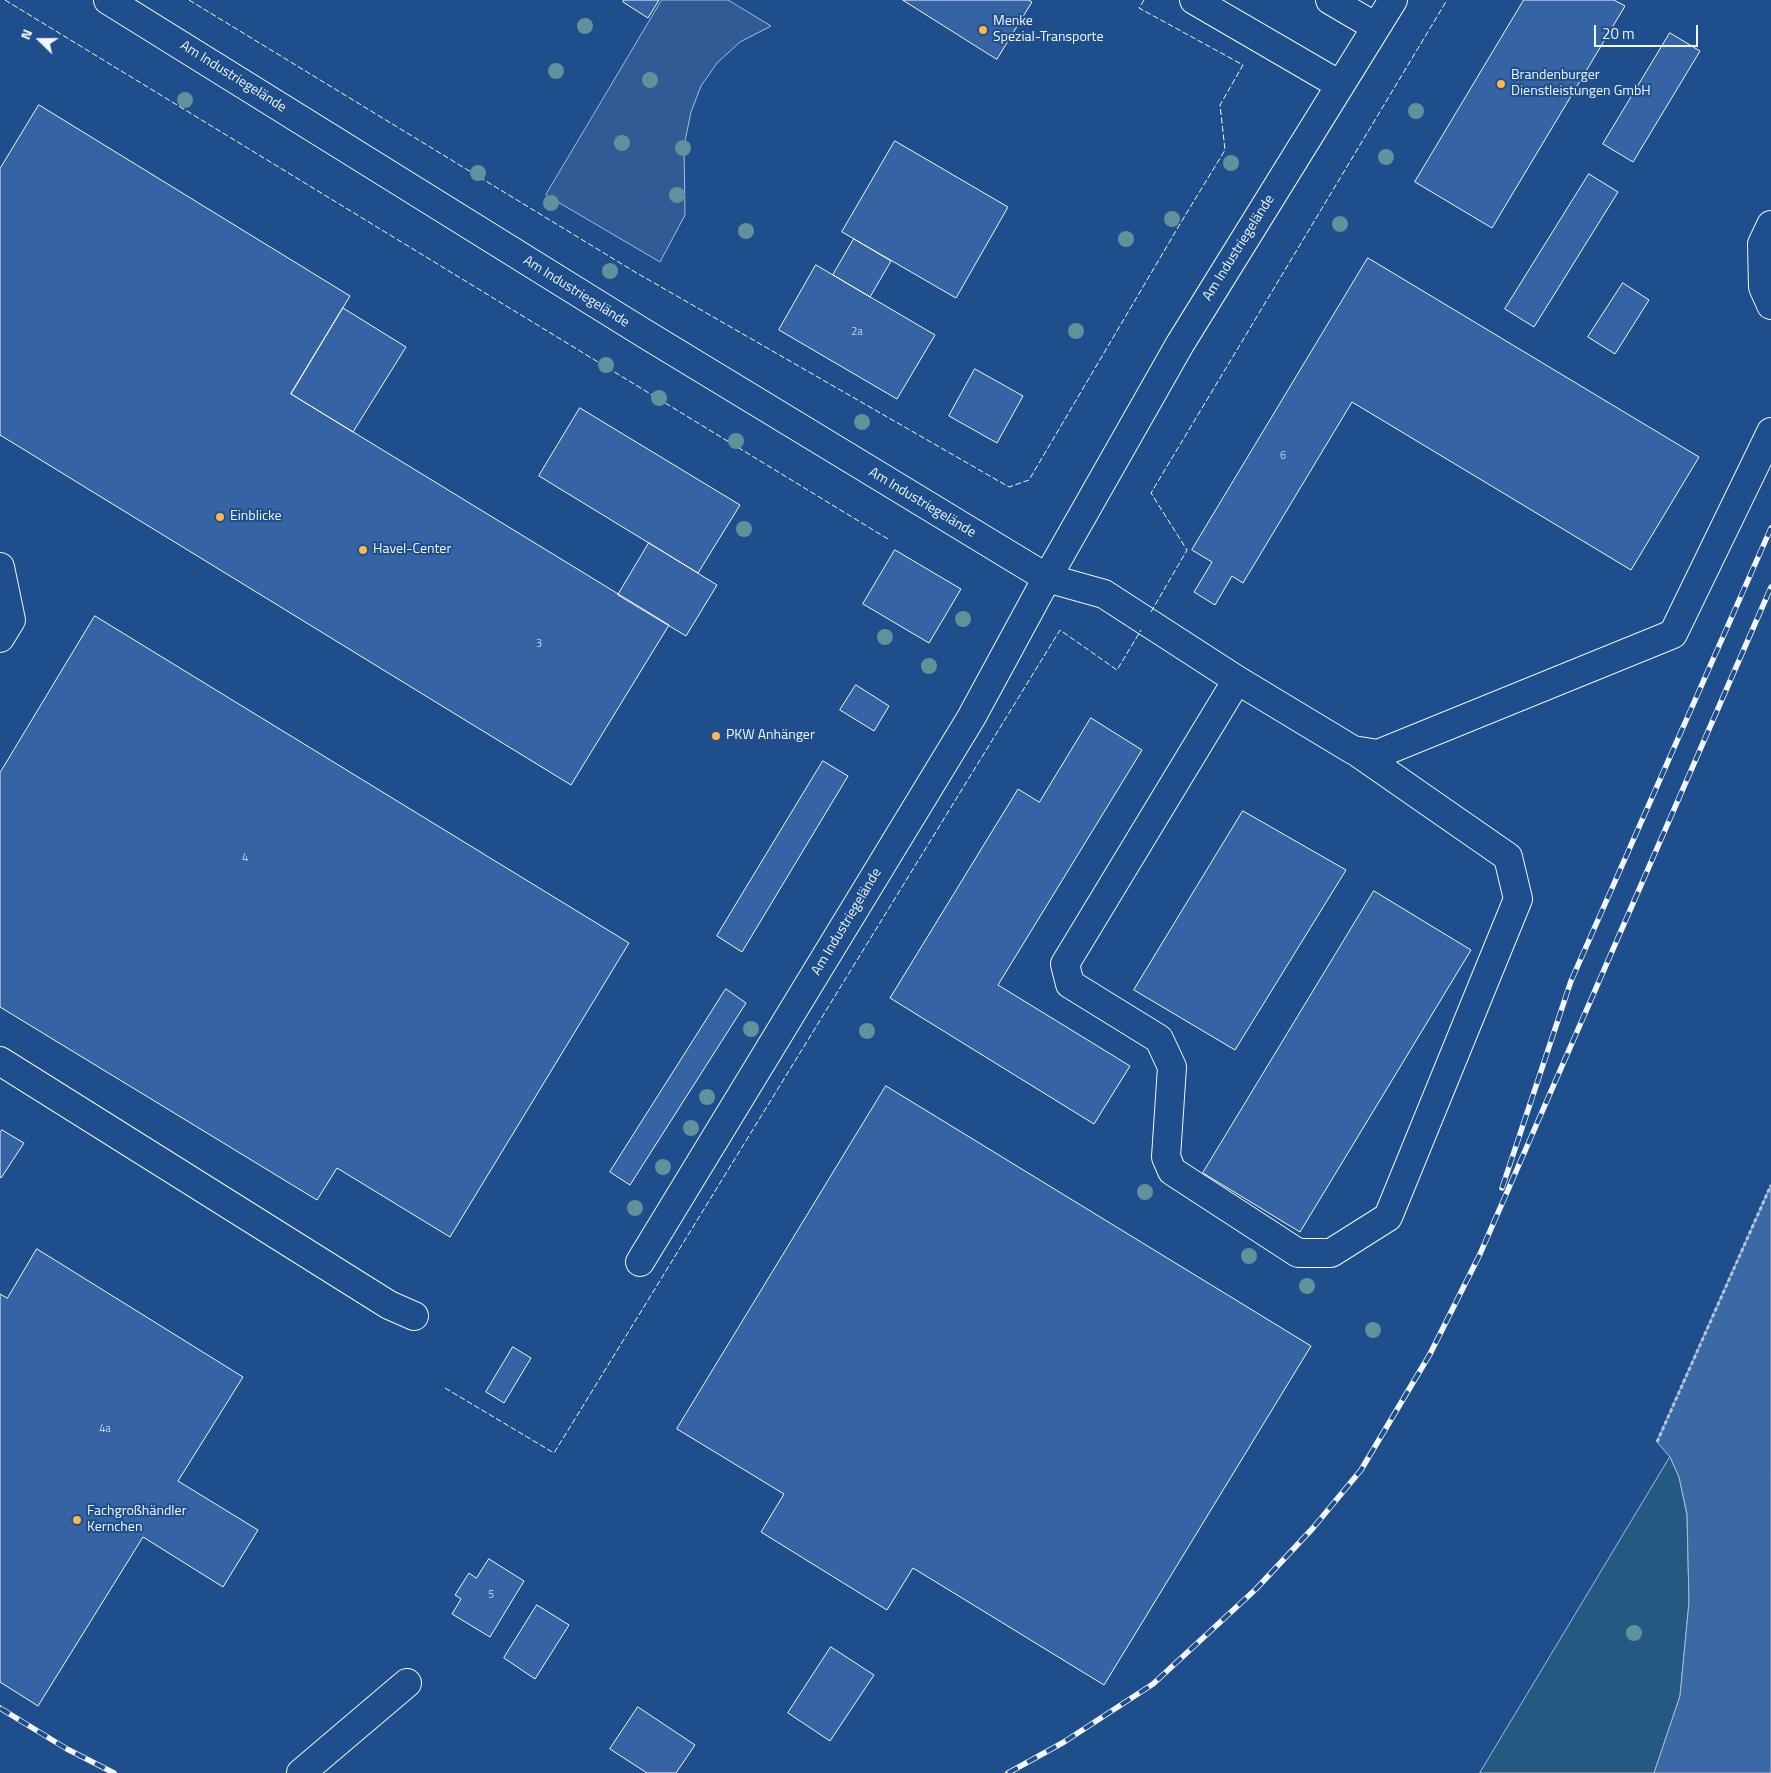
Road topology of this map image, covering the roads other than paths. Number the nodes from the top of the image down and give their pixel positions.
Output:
1 (108, 0) edge
2 (1194, 0) edge
3 (1330, 0) edge
4 (1393, 0) edge
5 (1376, 28) junction
6 (1340, 85) junction
7 (1771, 225) edge
8 (1771, 305) edge
9 (1771, 432) edge
10 (0, 567) edge
11 (1047, 578) junction
12 (0, 638) edge
13 (1237, 680) junction
14 (1353, 750) junction
15 (0, 1061) edge
16 (640, 1262) dead end
17 (414, 1316) dead end
18 (407, 1683) dead end
19 (300, 1773) edge

1 - 11 street, Am Industriegelände
2 - 6 street
3 - 5 street
4 - 5 street, Am Industriegelände
5 - 6 street, Am Industriegelände
6 - 11 street, Am Industriegelände
7 - 8 street
9 - 14 street
10 - 12 street
11 - 13 street
11 - 16 street, Am Industriegelände
13 - 14 street
13 - 14 street
15 - 17 street
18 - 19 street

